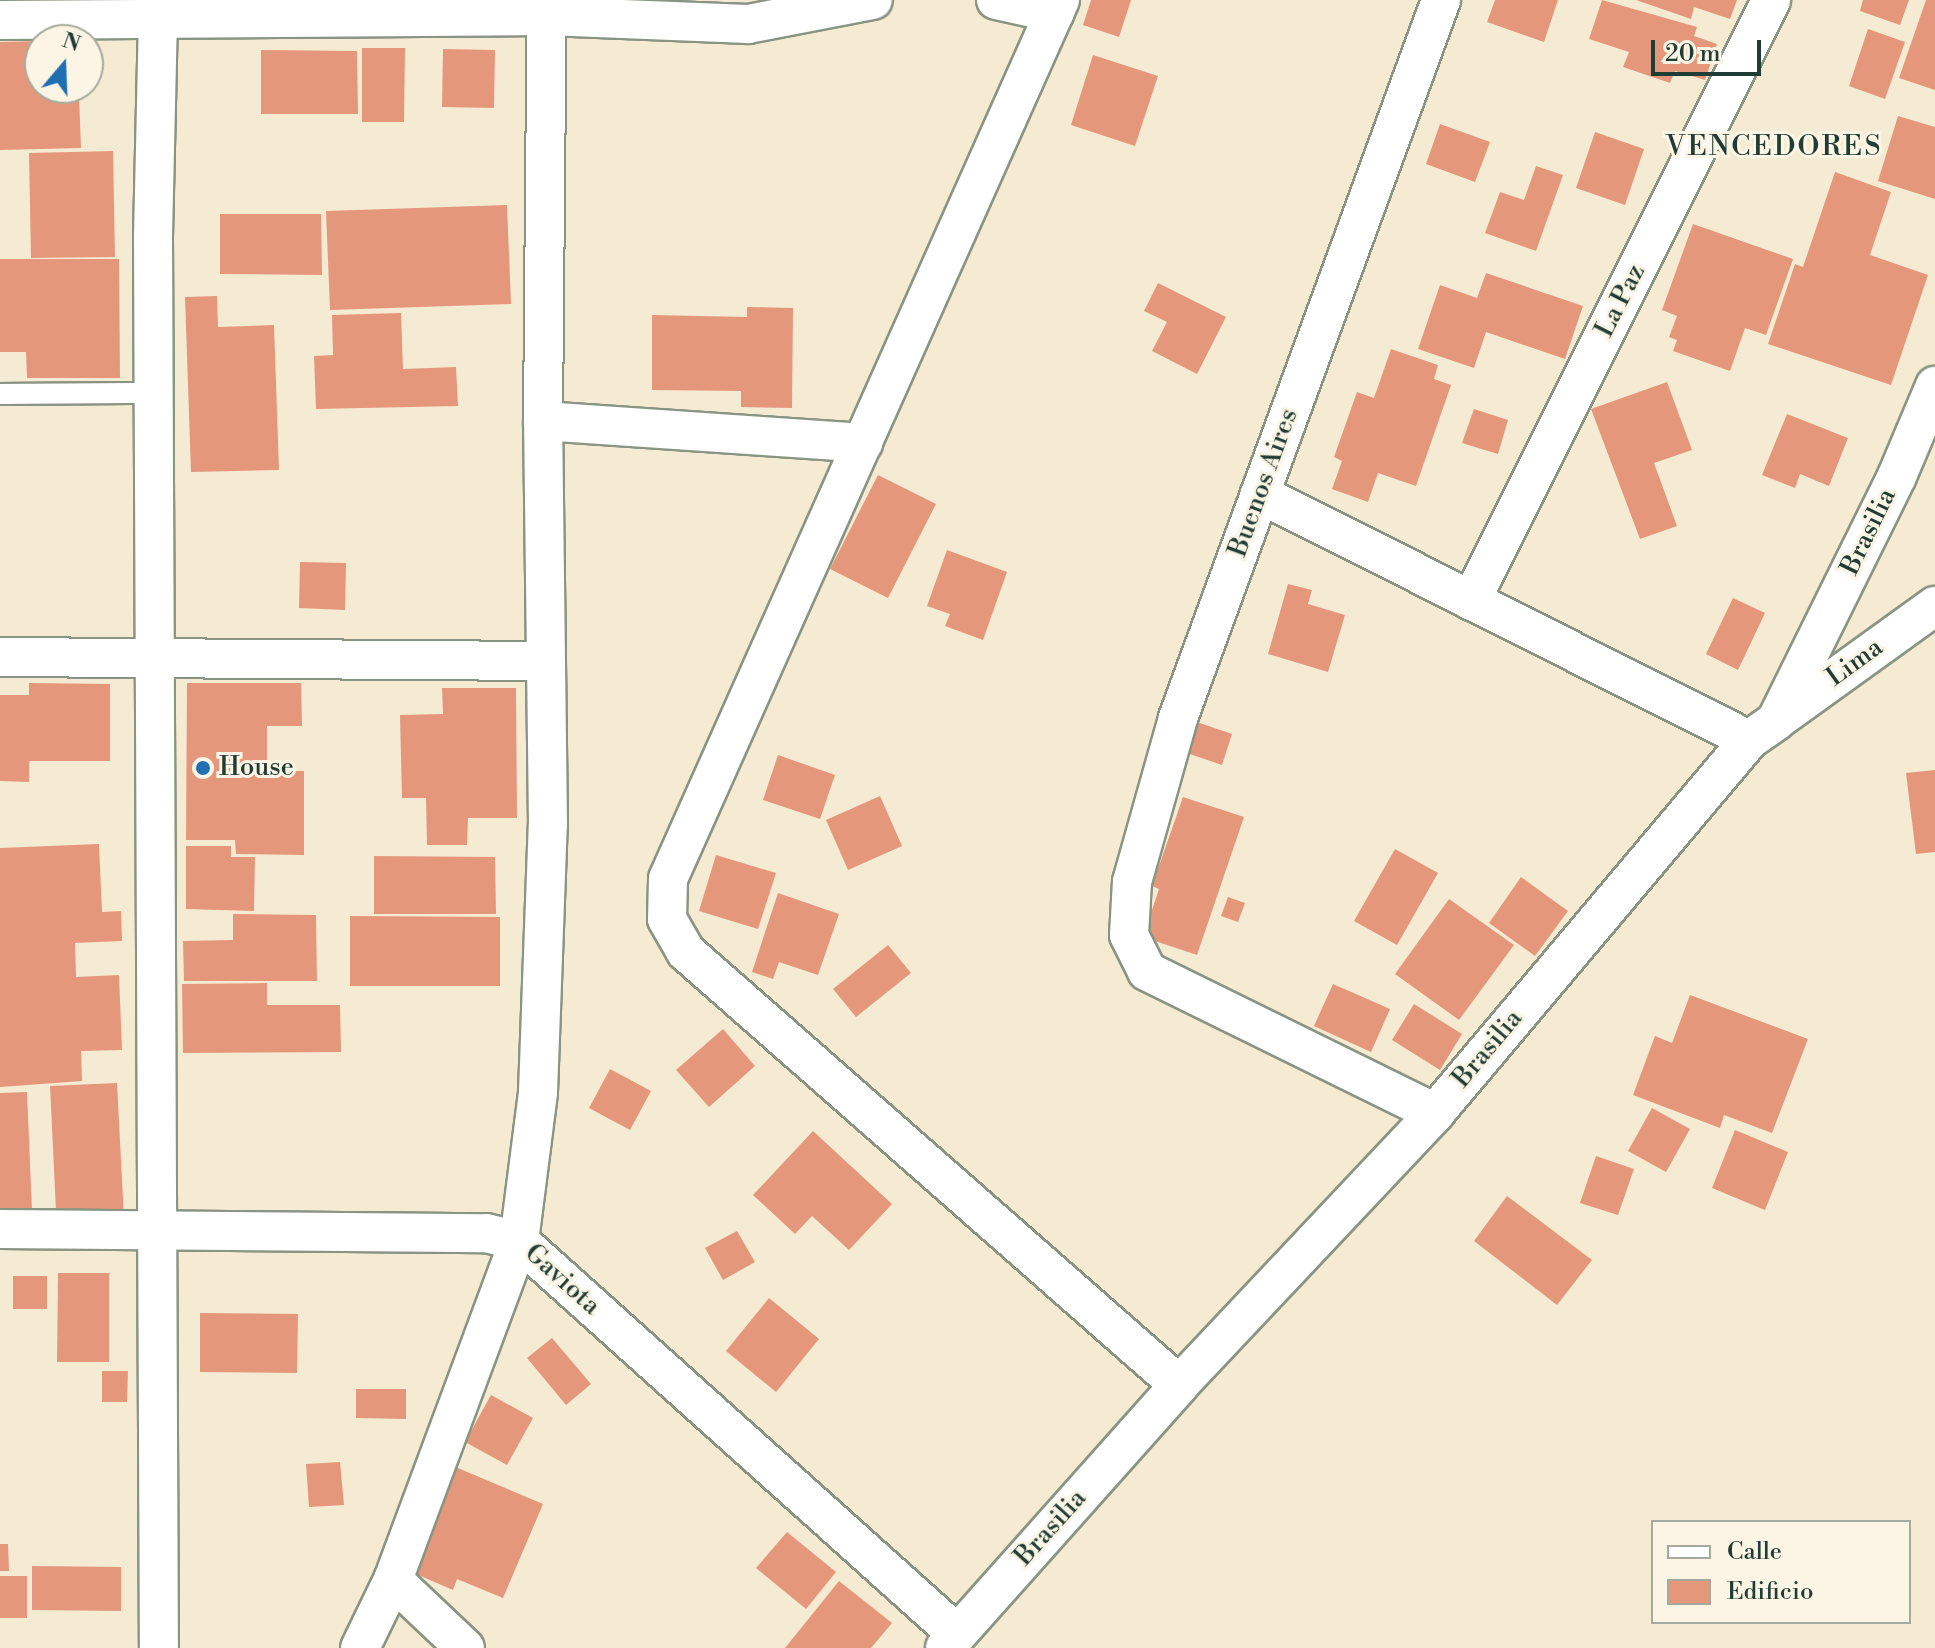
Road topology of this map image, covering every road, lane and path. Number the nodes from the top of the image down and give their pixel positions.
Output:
1 (873, 0) edge
2 (996, 0) edge
3 (1441, 0) edge
4 (1771, 0) edge
5 (1057, 6) edge
6 (547, 8) edge
7 (158, 16) junction
8 (0, 20) edge
9 (1935, 386) edge
10 (157, 393) junction
11 (0, 394) edge
12 (543, 421) junction
13 (863, 443) junction
14 (1260, 494) junction
15 (1471, 601) junction
16 (1935, 606) edge
17 (0, 657) edge
18 (156, 658) junction
19 (545, 661) junction
20 (1762, 730) junction
21 (1435, 1113) junction
22 (0, 1229) edge
23 (158, 1229) junction
24 (519, 1241) junction
25 (1179, 1385) junction
26 (393, 1580) junction
27 (951, 1641) edge
28 (159, 1648) edge
29 (360, 1648) edge
30 (465, 1648) edge

1 - 6 street
2 - 5 street
3 - 14 street, Buenos Aires
4 - 15 street, La Paz
5 - 13 street
6 - 7 street
6 - 12 street
7 - 8 street
7 - 10 street
9 - 20 street, Brasilia
10 - 11 lane
10 - 18 street
12 - 13 street
12 - 19 street
13 - 25 street
14 - 15 street
14 - 21 street, Buenos Aires
15 - 20 street
16 - 20 street, Lima
17 - 18 street
18 - 19 street
18 - 23 street
19 - 24 street
20 - 21 street, Brasilia
21 - 25 street, Brasilia
22 - 23 street, Gaviota
23 - 24 street, Gaviota
23 - 28 street
24 - 26 street
24 - 27 street, Gaviota
25 - 27 street, Brasilia
26 - 29 street
26 - 30 street

